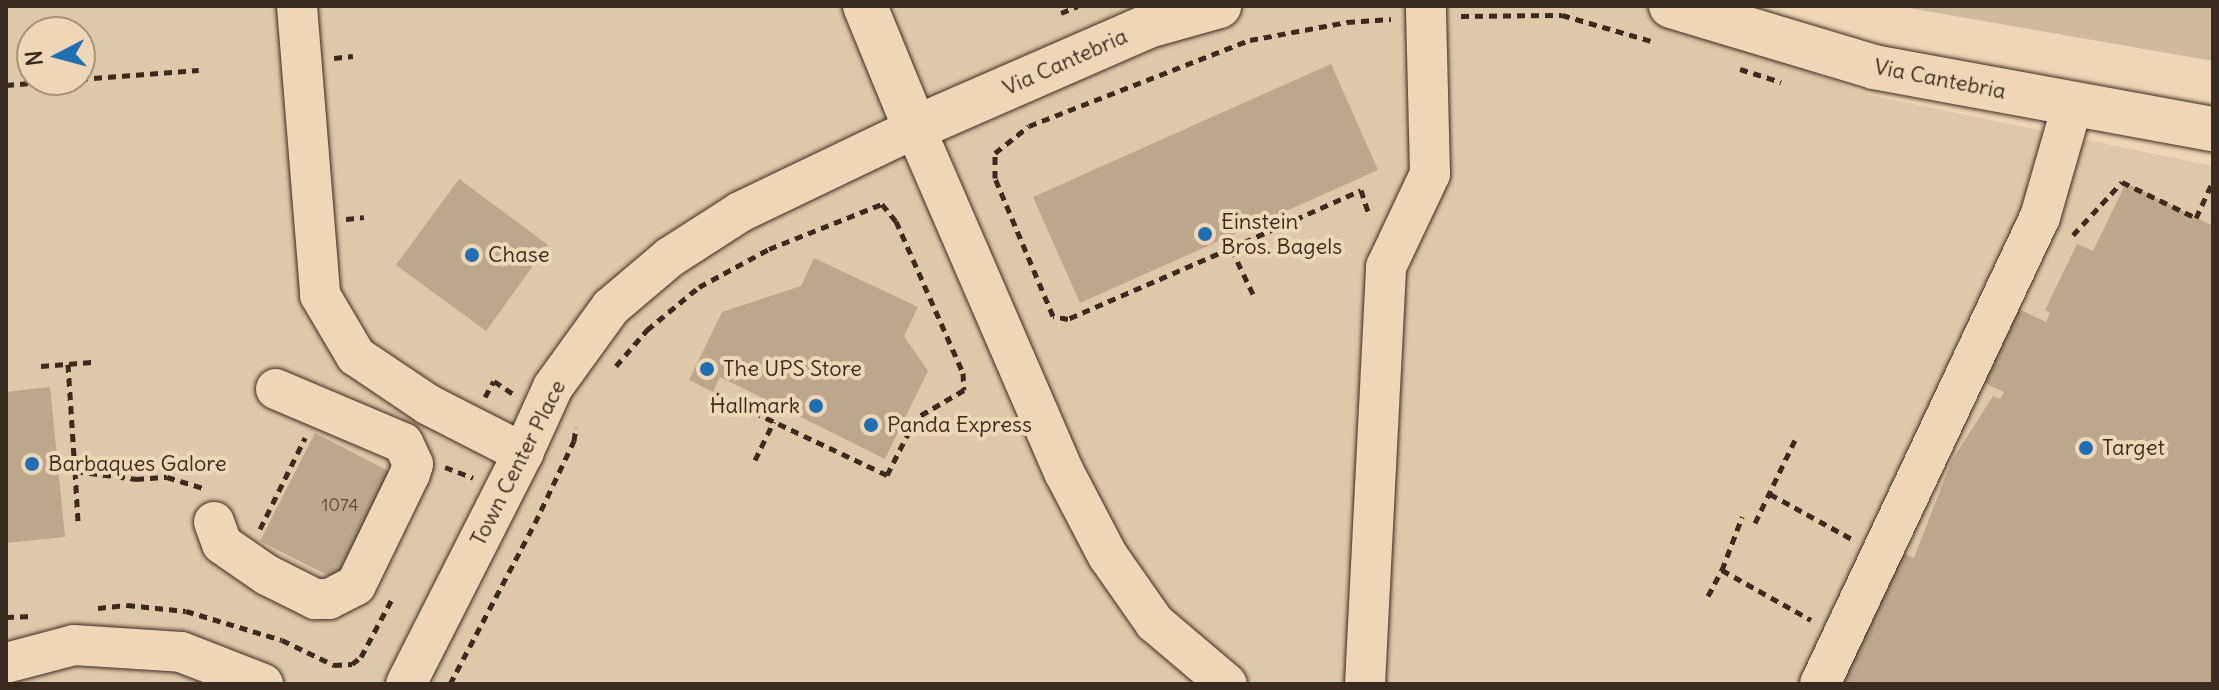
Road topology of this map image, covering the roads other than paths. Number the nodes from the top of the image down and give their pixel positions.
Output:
1 (297, 6) edge
2 (865, 6) edge
3 (1219, 6) edge
4 (1426, 12) edge
5 (1665, 24) edge
6 (2073, 103) junction
7 (915, 128) junction
8 (2213, 129) edge
9 (276, 389) dead end
10 (523, 453) junction
11 (224, 515) road end
12 (6, 663) edge
13 (263, 684) edge
14 (406, 684) edge
15 (1227, 684) edge
16 (1365, 684) edge
17 (1820, 684) edge

1 - 10 street
2 - 7 main road
3 - 7 main road, Via Cantebria
4 - 16 street
5 - 6 main road, Via Cantebria
6 - 8 main road, Via Cantebria
6 - 17 street
7 - 10 street, Town Center Place
7 - 15 street
9 - 11 street
10 - 14 street, Town Center Place
12 - 13 street

